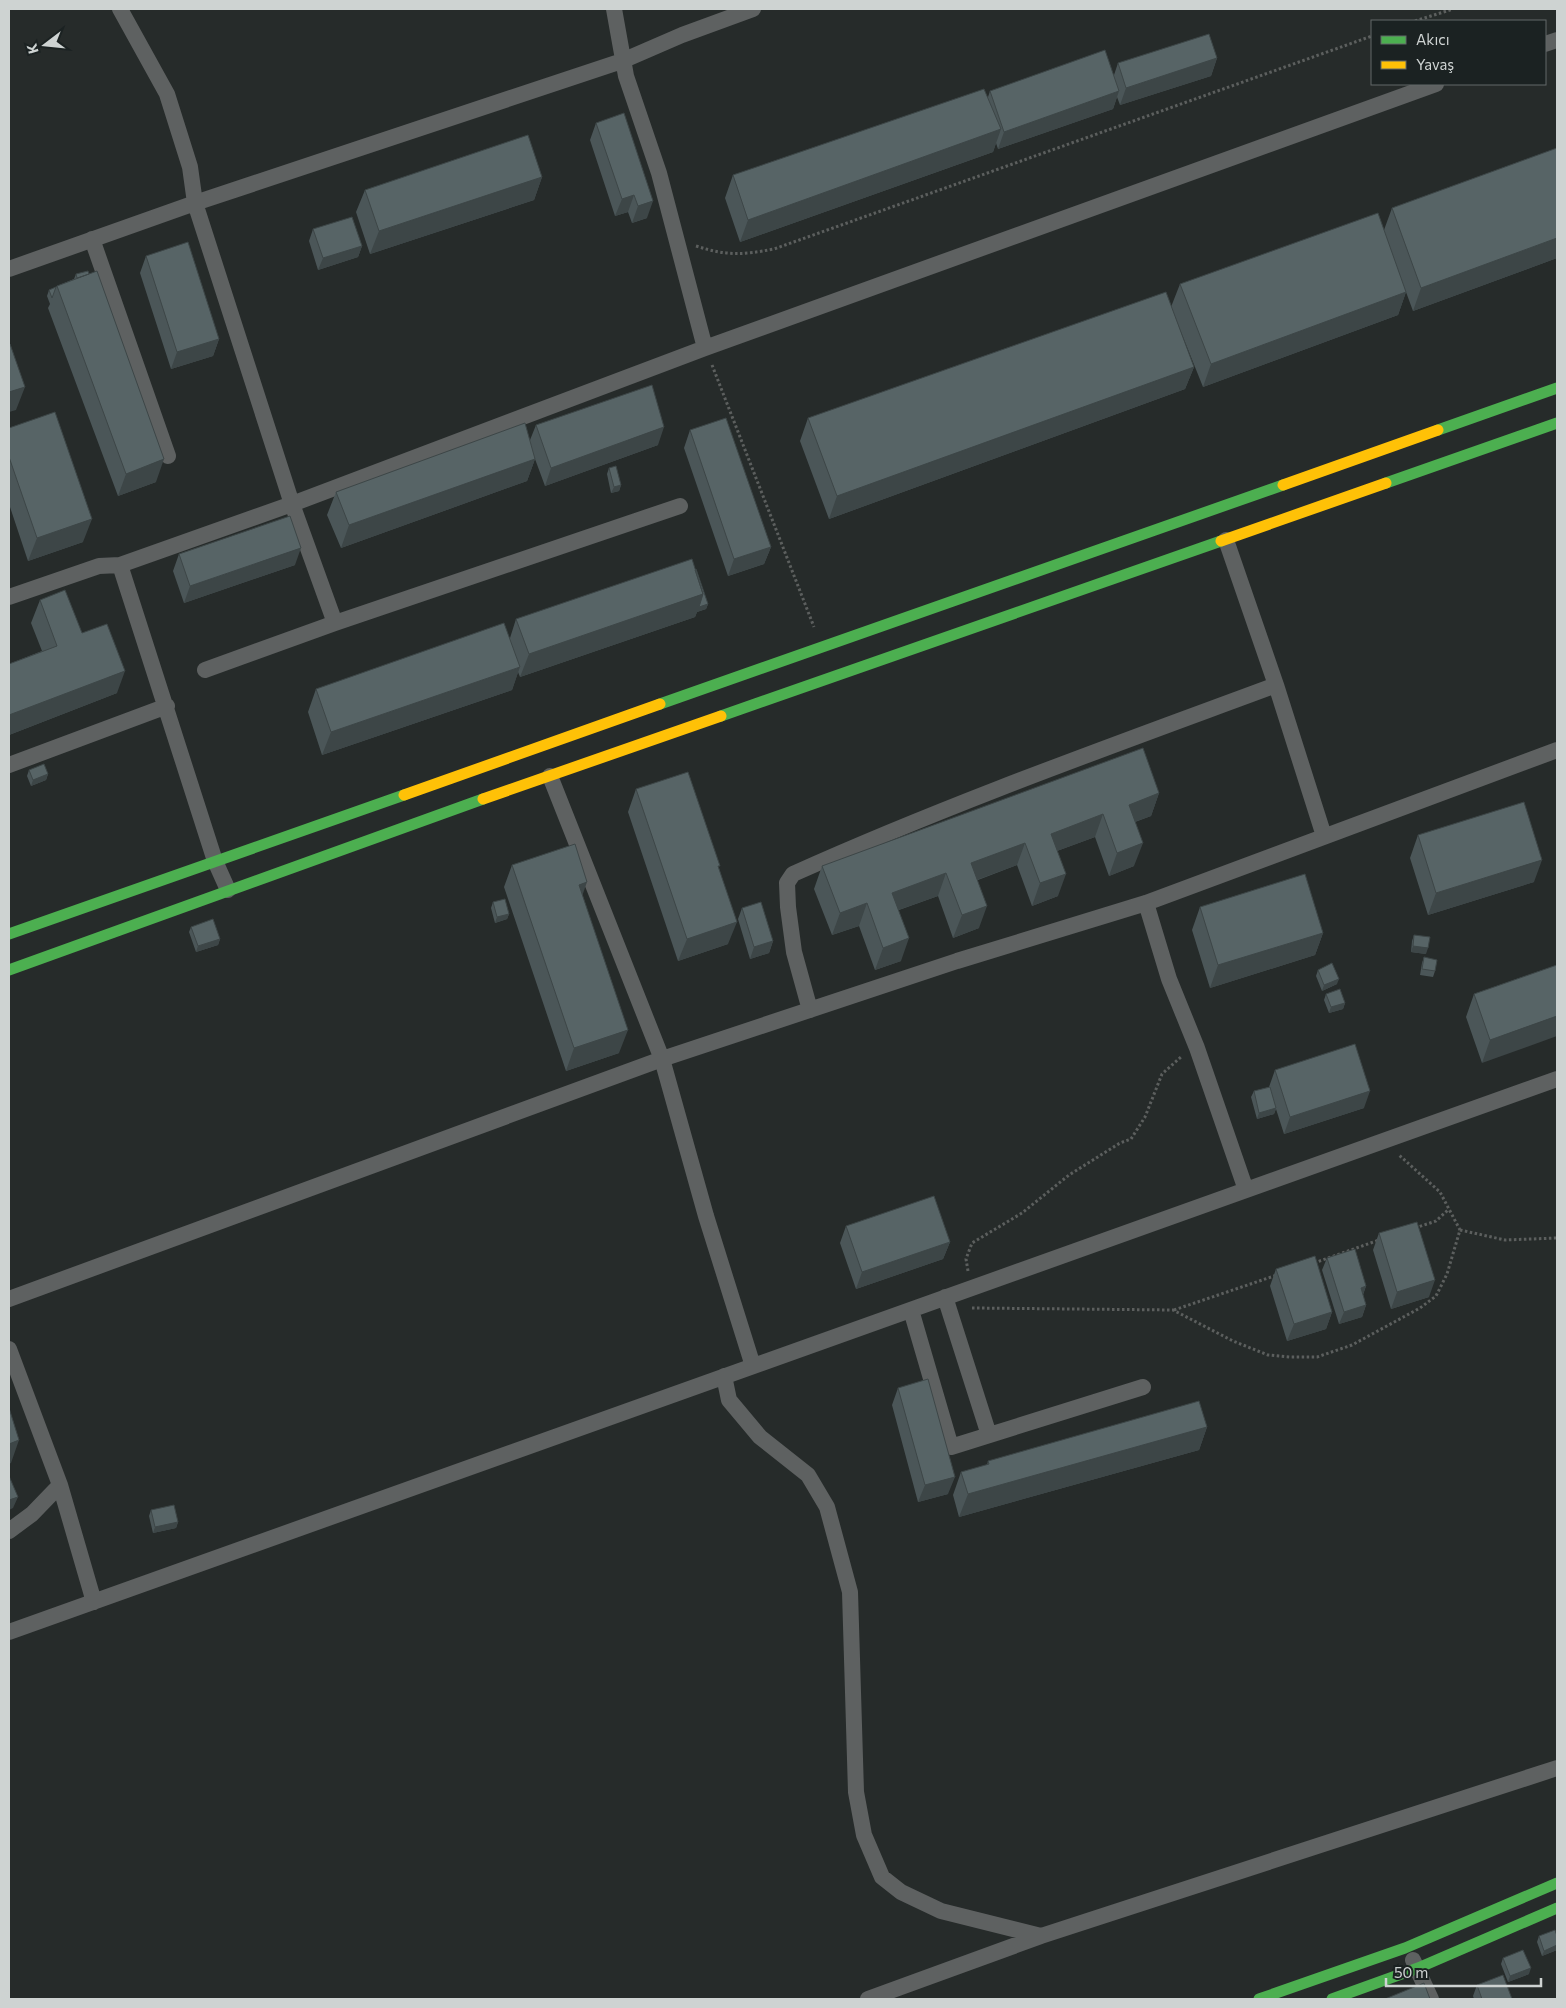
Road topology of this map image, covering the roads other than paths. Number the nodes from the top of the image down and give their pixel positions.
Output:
1 (120, 9) edge
2 (614, 9) edge
3 (754, 9) edge
4 (622, 61) junction
5 (1433, 85) edge
6 (195, 203) junction
7 (92, 239) junction
8 (12, 267) edge
9 (9, 282) edge
10 (705, 348) junction
11 (1557, 388) edge
12 (1557, 423) edge
13 (168, 456) dead end
14 (292, 504) junction
15 (680, 506) dead end
16 (1226, 540) junction
17 (120, 565) junction
18 (9, 597) edge
19 (335, 623) junction
20 (205, 670) dead end
21 (1276, 685) junction
22 (167, 706) junction
23 (1557, 750) edge
24 (9, 765) edge
25 (550, 776) junction
26 (1324, 836) junction
27 (215, 861) junction
28 (228, 890) junction
29 (1146, 904) junction
30 (9, 934) edge
31 (9, 970) edge
32 (810, 1010) junction
33 (662, 1059) junction
34 (1557, 1079) edge
35 (1246, 1190) junction
36 (9, 1299) edge
37 (947, 1303) junction
38 (911, 1310) junction
39 (9, 1348) edge
40 (753, 1366) junction
41 (724, 1376) junction
42 (1143, 1387) dead end
43 (988, 1435) junction
44 (60, 1485) junction
45 (9, 1531) edge
46 (94, 1602) junction
47 (9, 1632) edge
48 (1557, 1768) edge
49 (1557, 1883) edge
50 (1557, 1908) edge
51 (1042, 1936) junction
52 (1405, 1948) junction
53 (1418, 1968) junction
54 (868, 1999) edge
55 (1259, 1999) edge
56 (1332, 1999) edge
57 (1431, 1999) edge

1 - 6 street
2 - 4 street
3 - 4 street
4 - 6 street
4 - 10 street
5 - 10 street
6 - 7 street
6 - 14 street
7 - 8 street
7 - 13 street
8 - 9 street
10 - 14 street
11 - 27 street
12 - 16 street
14 - 17 street
14 - 19 street
15 - 19 street
16 - 21 street
16 - 25 street
17 - 18 street
17 - 22 street
19 - 20 street
21 - 26 street
21 - 32 street
22 - 24 street
22 - 27 street
23 - 26 street
25 - 28 street
25 - 33 street
26 - 29 street
27 - 28 street
27 - 30 street
28 - 31 street
29 - 32 street
29 - 35 street
32 - 33 street
33 - 36 street
33 - 40 street
34 - 35 street
35 - 37 street
37 - 38 street
37 - 43 street
38 - 40 street
38 - 43 street
39 - 44 street
40 - 41 street
41 - 46 street
41 - 51 street
42 - 43 street
44 - 45 street
44 - 46 street
46 - 47 street
48 - 51 street
49 - 52 street
50 - 53 street
51 - 54 street
52 - 53 street
52 - 55 street
53 - 56 street
53 - 57 street

